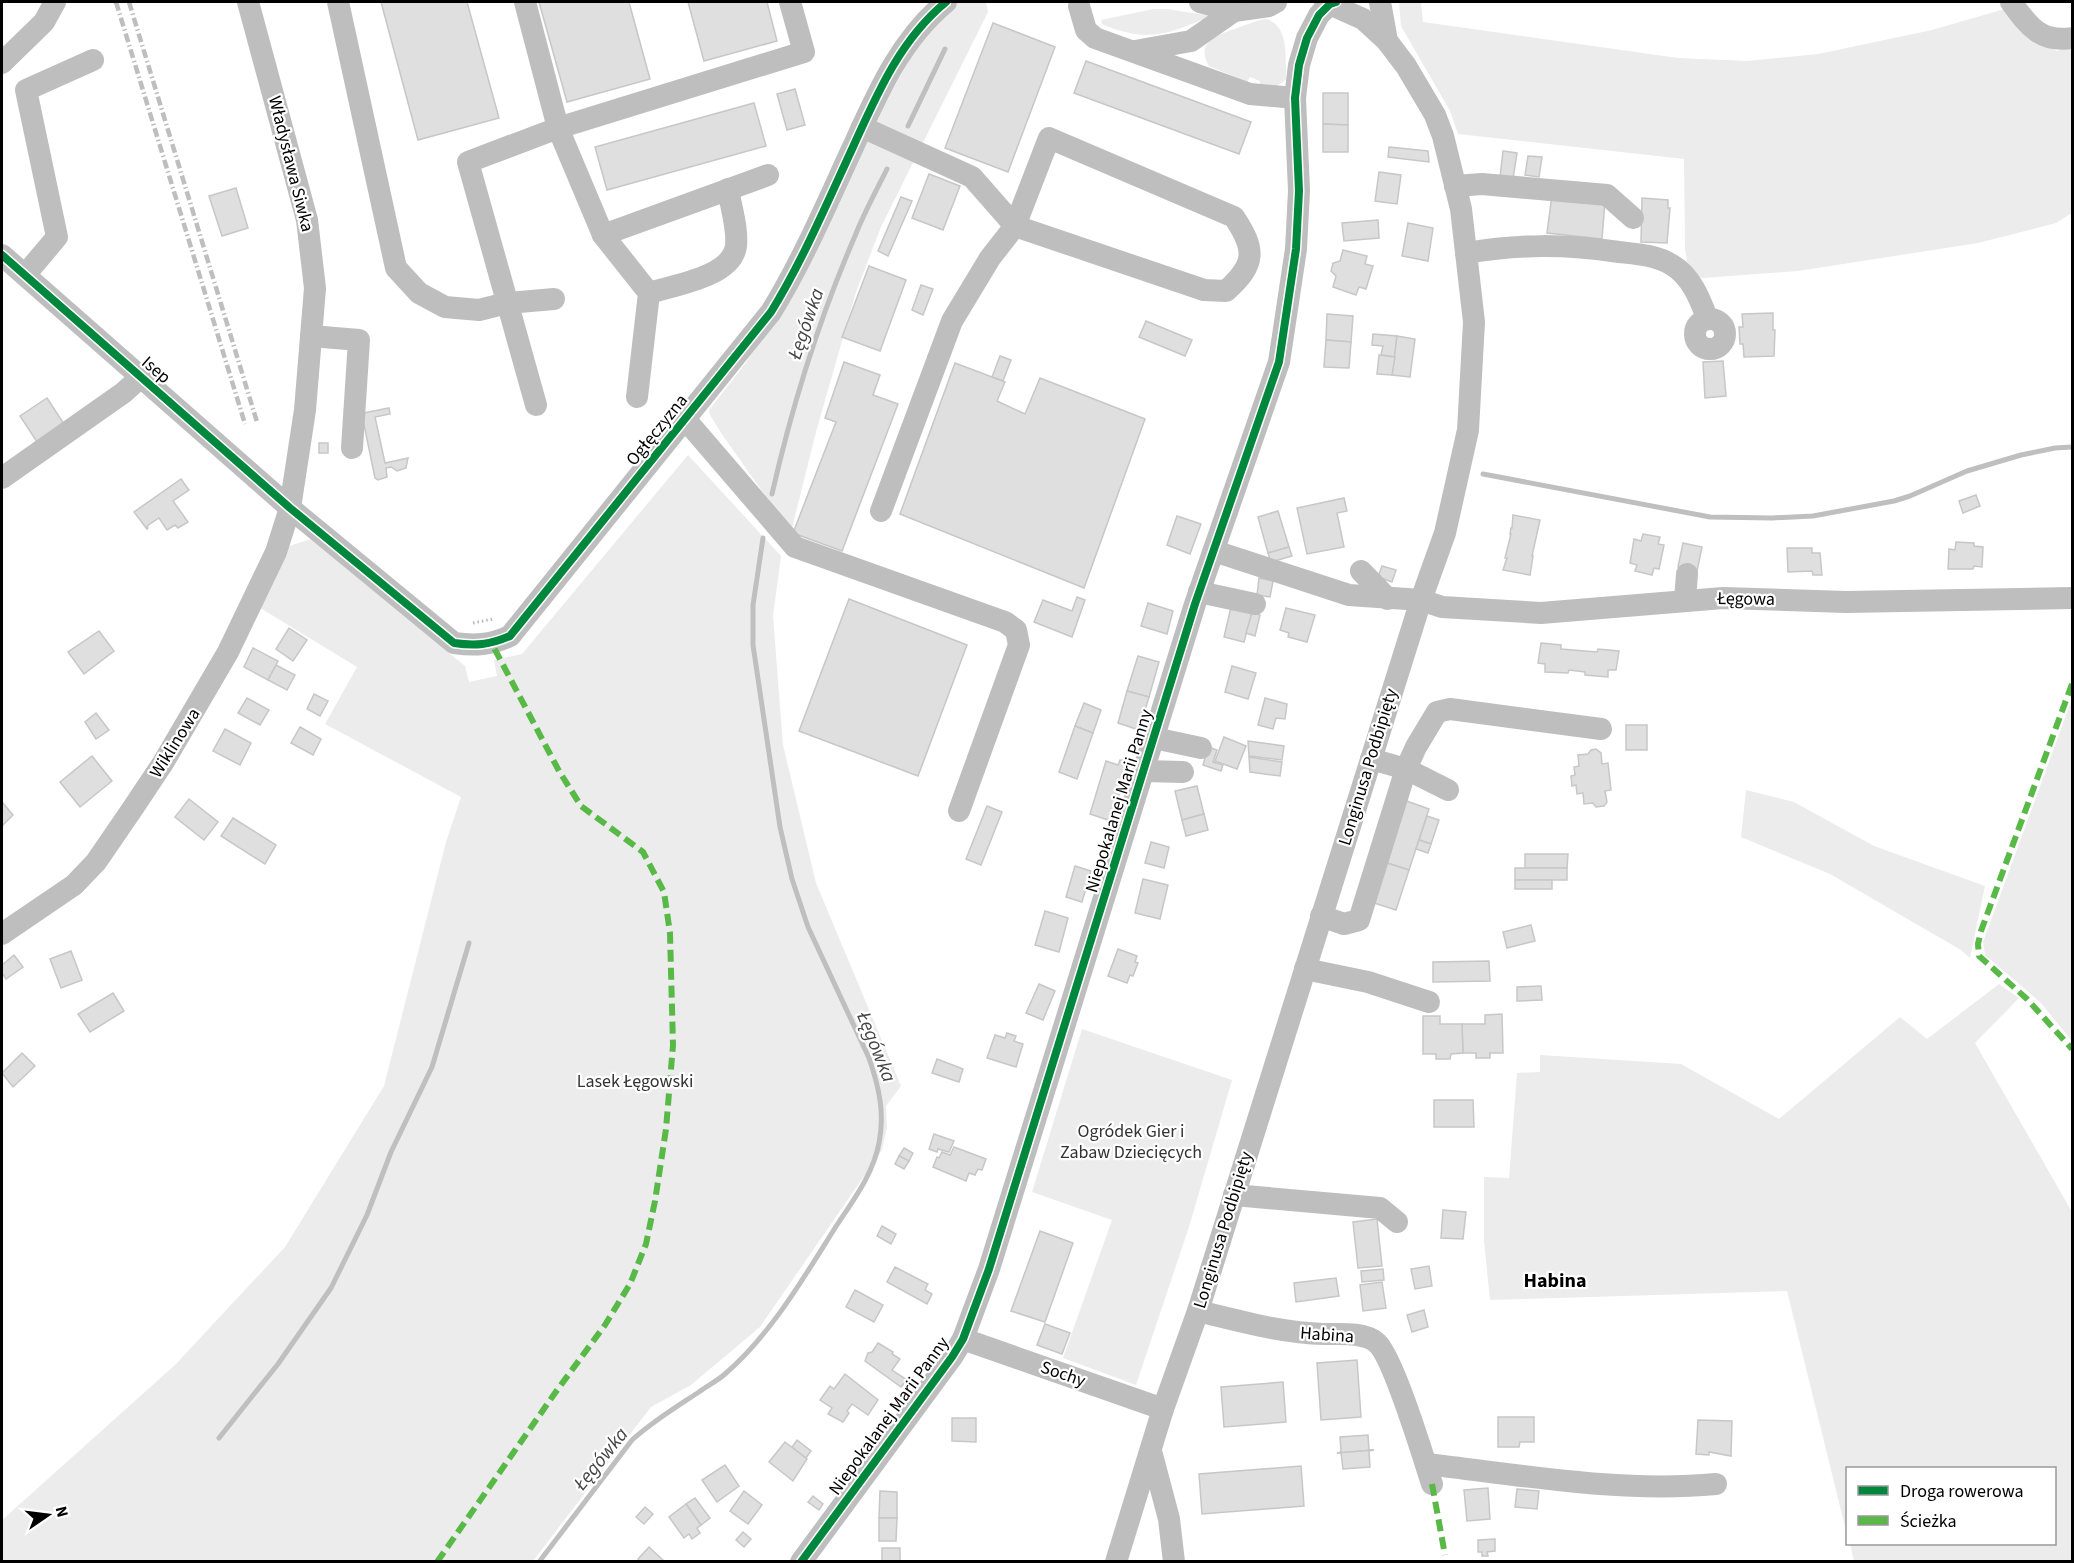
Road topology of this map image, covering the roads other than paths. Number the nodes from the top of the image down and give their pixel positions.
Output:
1 (55, 2) edge
2 (248, 2) edge
3 (338, 2) edge
4 (525, 2) edge
5 (790, 2) edge
6 (946, 2) edge
7 (1200, 2) edge
8 (1276, 2) edge
9 (1330, 2) edge
10 (1380, 2) edge
11 (2011, 2) edge
12 (1077, 3) edge
13 (1234, 11) junction
14 (2073, 38) edge
15 (1387, 41) junction
16 (1134, 51) junction
17 (93, 60) dead end
18 (2, 63) edge
19 (1295, 98) junction
20 (862, 127) junction
21 (558, 128) junction
22 (768, 175) dead end
23 (1455, 186) junction
24 (728, 189) junction
25 (1633, 218) dead end
26 (1015, 226) junction
27 (603, 234) junction
28 (1466, 253) junction
29 (2, 255) edge
30 (25, 275) junction
31 (648, 293) junction
32 (554, 299) dead end
33 (507, 303) junction
34 (1707, 318) dead end
35 (311, 336) junction
36 (141, 377) junction
37 (637, 397) dead end
38 (536, 405) dead end
39 (685, 419) junction
40 (352, 448) dead end
41 (2, 478) edge
42 (290, 508) junction
43 (881, 511) dead end
44 (1214, 551) junction
45 (1361, 571) dead end
46 (1687, 574) dead end
47 (1199, 592) junction
48 (2073, 598) edge
49 (1388, 599) junction
50 (1420, 600) junction
51 (1685, 600) junction
52 (1255, 604) dead end
53 (1601, 729) dead end
54 (1154, 738) junction
55 (1200, 748) dead end
56 (1371, 759) junction
57 (1406, 769) junction
58 (1144, 771) junction
59 (1183, 772) dead end
60 (1448, 790) dead end
61 (959, 811) dead end
62 (1321, 916) junction
63 (2, 934) edge
64 (1305, 969) junction
65 (1429, 1002) dead end
66 (1234, 1195) junction
67 (1397, 1222) dead end
68 (1198, 1311) junction
69 (963, 1339) junction
70 (1163, 1409) junction
71 (1151, 1451) junction
72 (1716, 1484) dead end
73 (801, 1562) edge
74 (1116, 1562) edge
75 (1174, 1562) edge

1 - 18 street
2 - 35 street, Władysława Siwka
3 - 33 street
4 - 21 street
5 - 21 street
6 - 20 street, Ogłęczyzna
7 - 13 street
8 - 13 street
9 - 15 street, Longinusa Podbipięty
9 - 19 street, Niepokalanej Marii Panny
10 - 15 street
11 - 14 street
12 - 16 street
13 - 16 street
15 - 23 street, Longinusa Podbipięty
16 - 19 street
17 - 30 street
19 - 44 street, Niepokalanej Marii Panny
20 - 26 street
20 - 39 street, Ogłęczyzna
21 - 27 street
21 - 33 street
22 - 24 street
23 - 25 street
23 - 28 street, Longinusa Podbipięty
24 - 27 street
24 - 31 street
26 - 26 street
26 - 43 street
27 - 31 street
28 - 34 street
28 - 50 street, Longinusa Podbipięty
29 - 30 street, Isep
30 - 36 street, Isep
31 - 37 street
32 - 33 street
33 - 38 street
35 - 40 street
35 - 42 street, Władysława Siwka
36 - 41 street
36 - 42 street, Isep
39 - 42 street, Ogłęczyzna
39 - 61 street
42 - 63 street, Wiklinowa
44 - 47 street, Niepokalanej Marii Panny
44 - 49 street, Łęgowa
45 - 49 street
46 - 51 street
47 - 52 street
47 - 54 street, Niepokalanej Marii Panny
48 - 51 street, Łęgowa
49 - 50 street, Łęgowa
50 - 51 street, Łęgowa
50 - 56 street, Longinusa Podbipięty
53 - 57 street
54 - 55 street
54 - 58 street, Niepokalanej Marii Panny
56 - 57 street
56 - 62 street, Longinusa Podbipięty
57 - 60 street
57 - 62 street
58 - 59 street
58 - 69 street, Niepokalanej Marii Panny
62 - 64 street, Longinusa Podbipięty
64 - 65 street
64 - 66 street, Longinusa Podbipięty
66 - 67 street
66 - 68 street, Longinusa Podbipięty
68 - 70 street, Longinusa Podbipięty
68 - 72 street, Habina
69 - 70 street, Sochy
69 - 73 street, Niepokalanej Marii Panny
70 - 71 street, Longinusa Podbipięty
71 - 74 street, Longinusa Podbipięty
71 - 75 street

